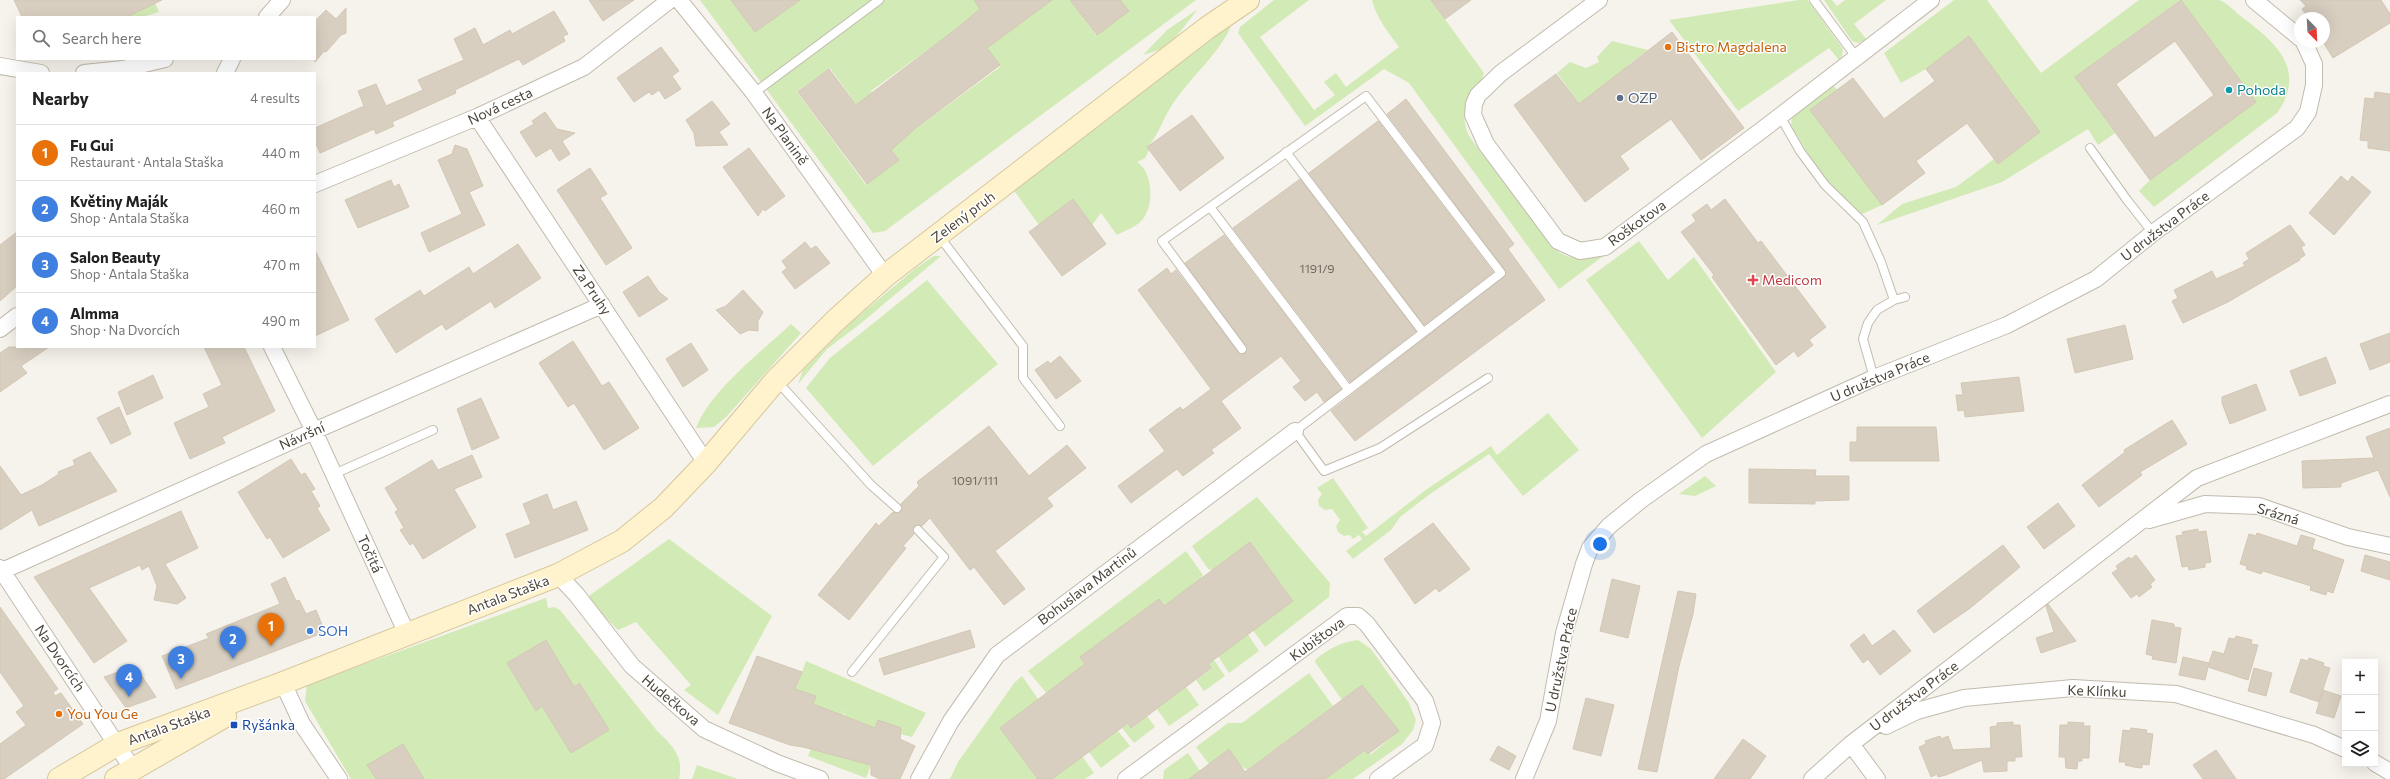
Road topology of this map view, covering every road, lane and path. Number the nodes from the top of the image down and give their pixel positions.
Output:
1 (282, 0) edge
2 (670, 0) edge
3 (679, 0) edge
4 (879, 0) edge
5 (1248, 0) edge
6 (1599, 0) edge
7 (1814, 0) edge
8 (1932, 0) edge
9 (2254, 0) edge
10 (268, 16) edge
11 (2294, 33) edge
12 (2307, 48) edge
13 (1857, 58) junction
14 (159, 60) edge
15 (232, 60) edge
16 (148, 62) edge
17 (0, 66) edge
18 (35, 72) edge
19 (97, 72) edge
20 (226, 72) edge
21 (754, 93) junction
22 (1780, 116) junction
23 (477, 117) junction
24 (2090, 148) dead end
25 (1286, 152) junction
26 (316, 184) edge
27 (1210, 207) junction
28 (2153, 233) junction
29 (939, 235) junction
30 (885, 276) junction
31 (1905, 297) dead end
32 (1894, 300) junction
33 (602, 305) junction
34 (16, 317) edge
35 (0, 329) edge
36 (1423, 332) junction
37 (272, 348) edge
38 (1242, 349) dead end
39 (1488, 378) dead end
40 (1874, 378) junction
41 (776, 380) junction
42 (1348, 389) junction
43 (2390, 404) edge
44 (1060, 426) dead end
45 (433, 430) dead end
46 (314, 431) junction
47 (1295, 431) junction
48 (706, 463) junction
49 (334, 474) junction
50 (897, 508) dead end
51 (2140, 522) junction
52 (918, 530) dead end
53 (2390, 546) edge
54 (1, 569) edge
55 (558, 575) junction
56 (407, 634) junction
57 (852, 672) dead end
58 (283, 683) junction
59 (118, 744) junction
60 (1851, 744) junction
61 (2342, 748) edge
62 (2378, 765) edge
63 (2390, 772) edge
64 (129, 774) edge
65 (59, 779) edge
66 (338, 779) edge
67 (820, 779) edge
68 (919, 779) edge
69 (1126, 779) edge
70 (1378, 779) edge
71 (1524, 779) edge
72 (1812, 779) edge
73 (1877, 779) edge

1 - 10 street
2 - 23 street, Nová cesta
3 - 21 street, Na Planině
4 - 21 lane
5 - 29 street, Zelený pruh
6 - 22 street, Roškotova
7 - 13 lane
8 - 13 street, Roškotova
9 - 11 street
12 - 28 street, U družstva Práce
13 - 22 street, Roškotova
14 - 16 street
15 - 20 street
16 - 19 street
17 - 18 street
21 - 30 street, Na Planině
22 - 32 lane
23 - 26 street, Nová cesta
23 - 33 street, Za Pruhy
24 - 28 lane
25 - 27 lane
25 - 36 lane
25 - 36 lane
27 - 38 lane
27 - 42 lane
28 - 40 street, U družstva Práce
29 - 30 street, Zelený pruh
29 - 44 lane
30 - 41 street, Zelený pruh
31 - 32 lane
32 - 40 lane
33 - 46 street, Návršní
33 - 48 street, Za Pruhy
34 - 35 street
36 - 42 lane
37 - 46 street, Točitá
39 - 47 lane
40 - 71 street, U družstva Práce
41 - 48 street, Zelený pruh
41 - 50 lane
42 - 47 lane
43 - 51 street, U družstva Práce
45 - 49 lane
46 - 49 street, Točitá
46 - 54 street, Návršní
47 - 68 street, Bohuslava Martinů
48 - 55 street, Antala Staška
49 - 56 street, Točitá
51 - 53 street, Srázná
51 - 60 street, U družstva Práce
52 - 57 lane
54 - 59 street, Na Dvorcích
55 - 56 street, Antala Staška
55 - 67 street, Hudečkova
56 - 58 street, Antala Staška
58 - 59 street, Antala Staška
58 - 64 street, Antala Staška
58 - 66 street
59 - 64 street, Na Dvorcích
59 - 65 street, Antala Staška
60 - 61 street, Ke Klínku
60 - 72 street, U družstva Práce
60 - 73 street
62 - 63 street
69 - 70 street, Kubištova

